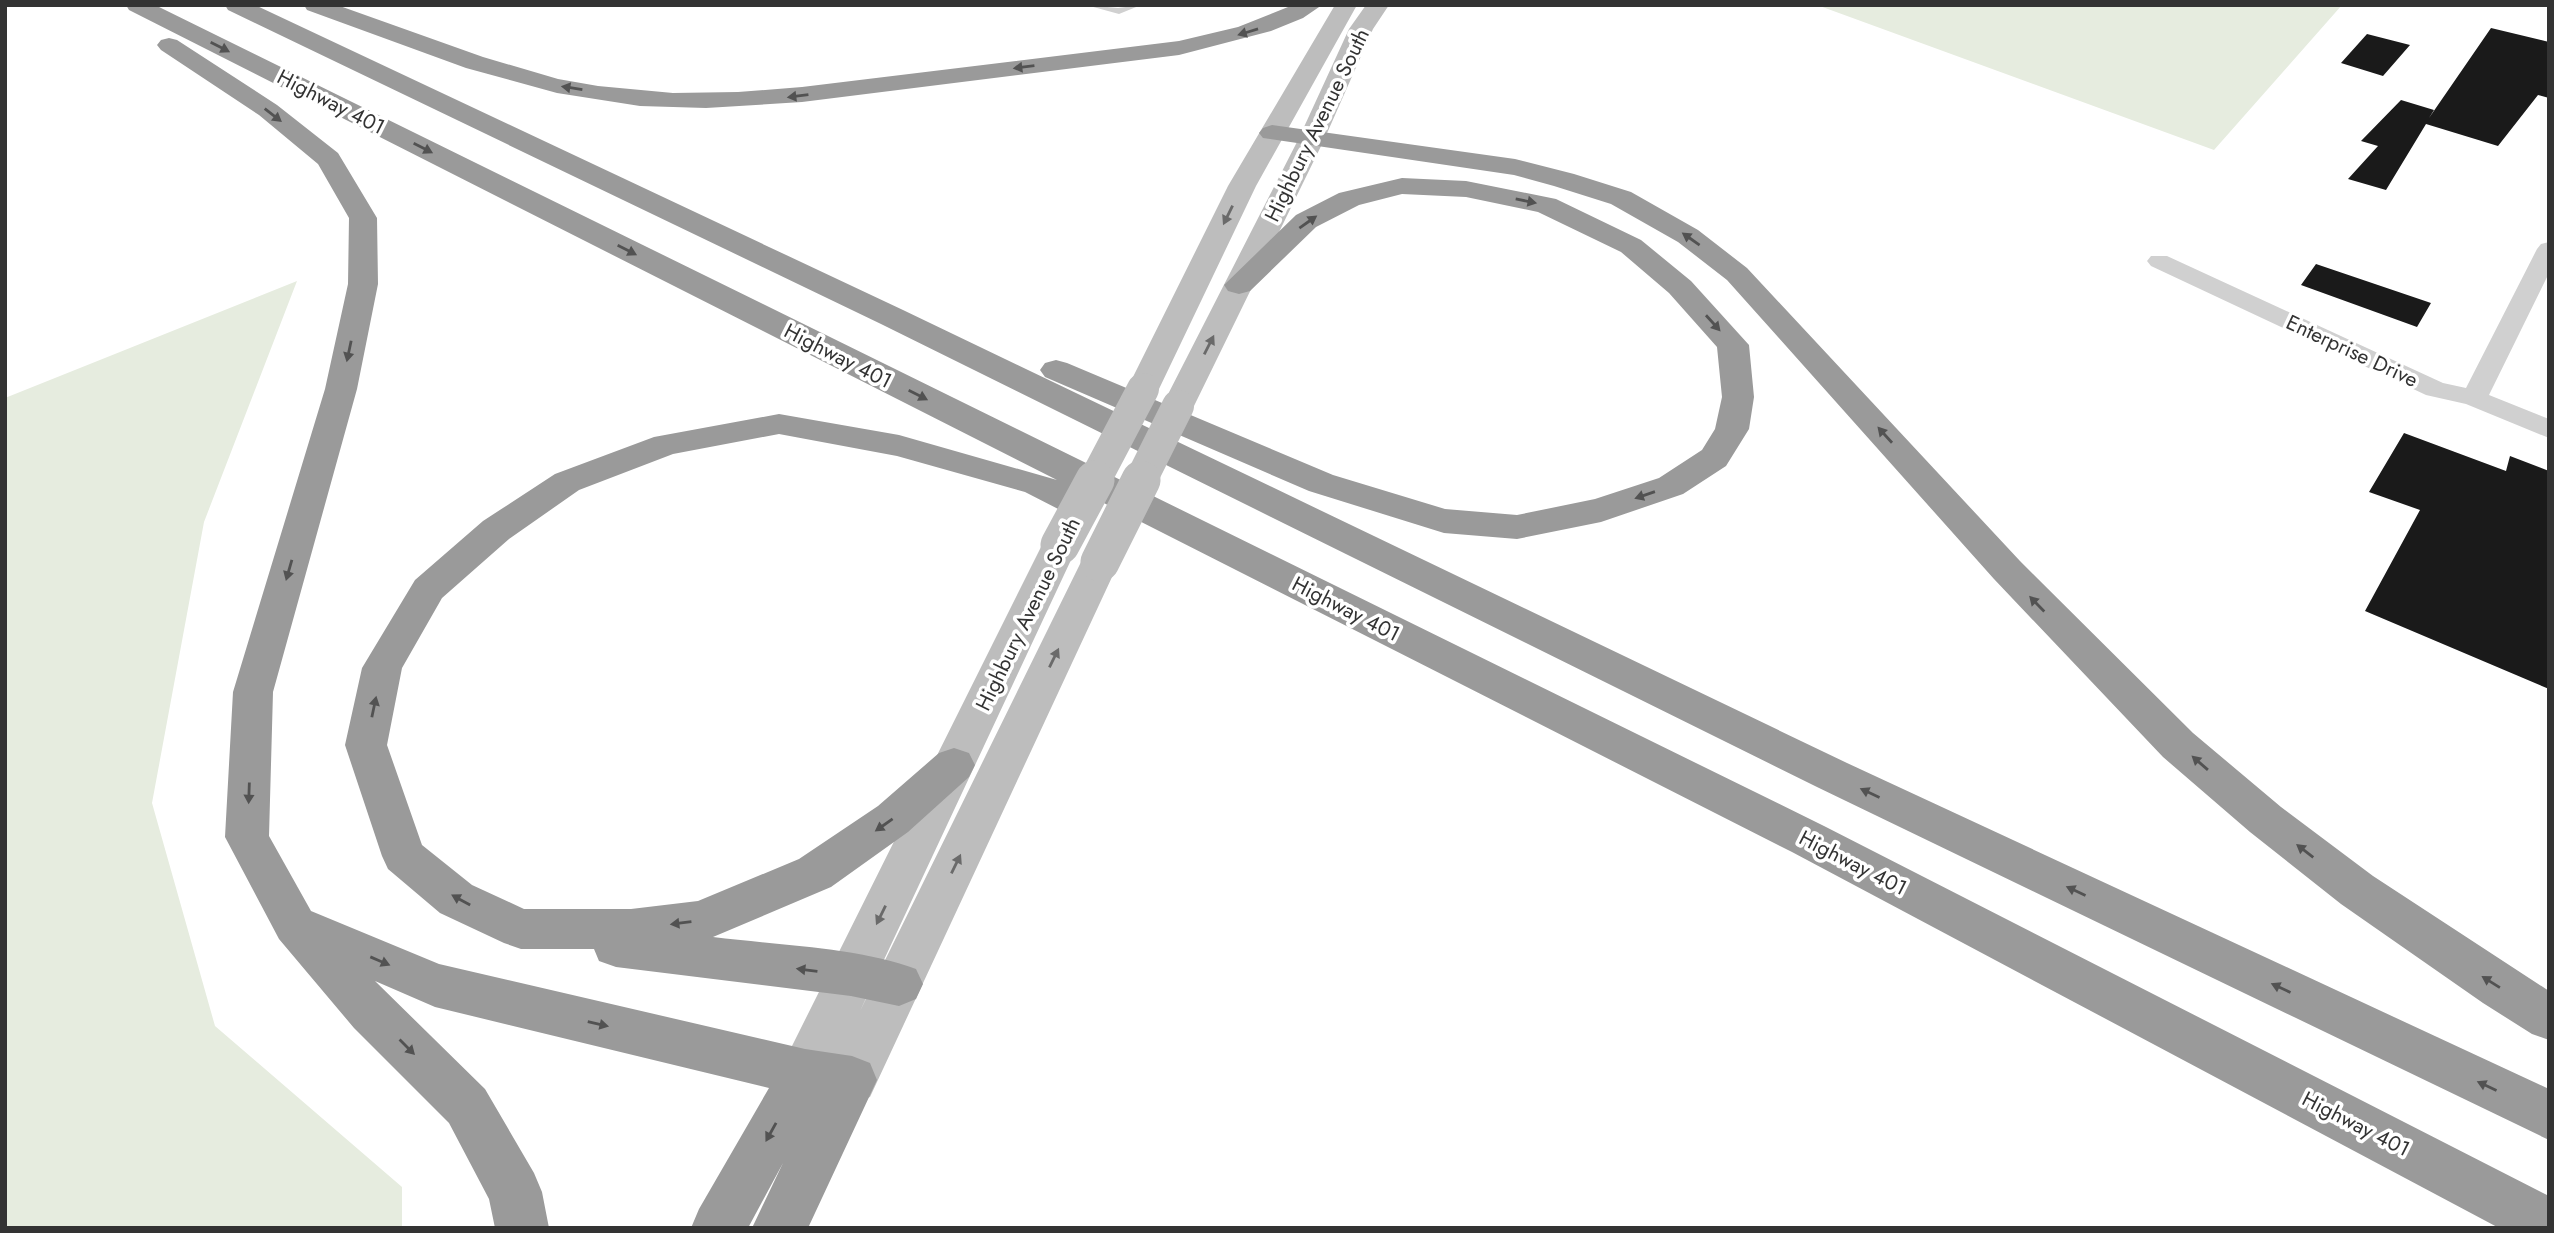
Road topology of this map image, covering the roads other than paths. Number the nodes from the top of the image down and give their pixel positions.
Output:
1 (118, 5) edge
2 (136, 5) edge
3 (236, 5) edge
4 (315, 5) edge
5 (1090, 5) edge
6 (1137, 5) edge
7 (1311, 5) edge
8 (1346, 5) edge
9 (1378, 5) edge
10 (1272, 133) junction
11 (1311, 140) junction
12 (739, 245) junction
13 (2549, 250) edge
14 (2159, 261) dead end
15 (1239, 285) junction
16 (2474, 398) junction
17 (2549, 429) edge
18 (954, 765) junction
19 (1808, 839) junction
20 (295, 925) junction
21 (521, 929) junction
22 (851, 975) junction
23 (899, 984) junction
24 (2549, 1018) edge
25 (829, 1076) junction
26 (2549, 1115) edge
27 (2549, 1225) edge
28 (522, 1228) edge
29 (718, 1228) edge
30 (779, 1228) edge

1 -> 20 highway
2 -> 19 highway, Highway 401
3 - 12 highway
7 -> 4 highway
5 - 6 lane
8 - 10 main road, Highbury Avenue South
9 - 11 main road, Highbury Avenue South
10 - 11 highway
10 -> 18 main road, Highbury Avenue South, bridge
11 - 15 main road, Highbury Avenue South
24 -> 11 highway
15 -> 12 highway
26 -> 12 highway
13 - 16 street
14 - 16 street, Enterprise Drive
23 -> 15 main road, Highbury Avenue South, bridge
16 - 17 street, Enterprise Drive
18 -> 21 highway
18 -> 22 main road, Highbury Avenue South
21 -> 19 highway
19 - 27 highway, Highway 401
20 -> 25 highway
20 -> 28 highway
22 -> 21 highway
22 - 23 highway
22 - 25 main road, Highbury Avenue South
23 - 25 main road, Highbury Avenue South
25 -> 29 highway, Highbury Avenue South
25 - 30 highway, Highbury Avenue South

